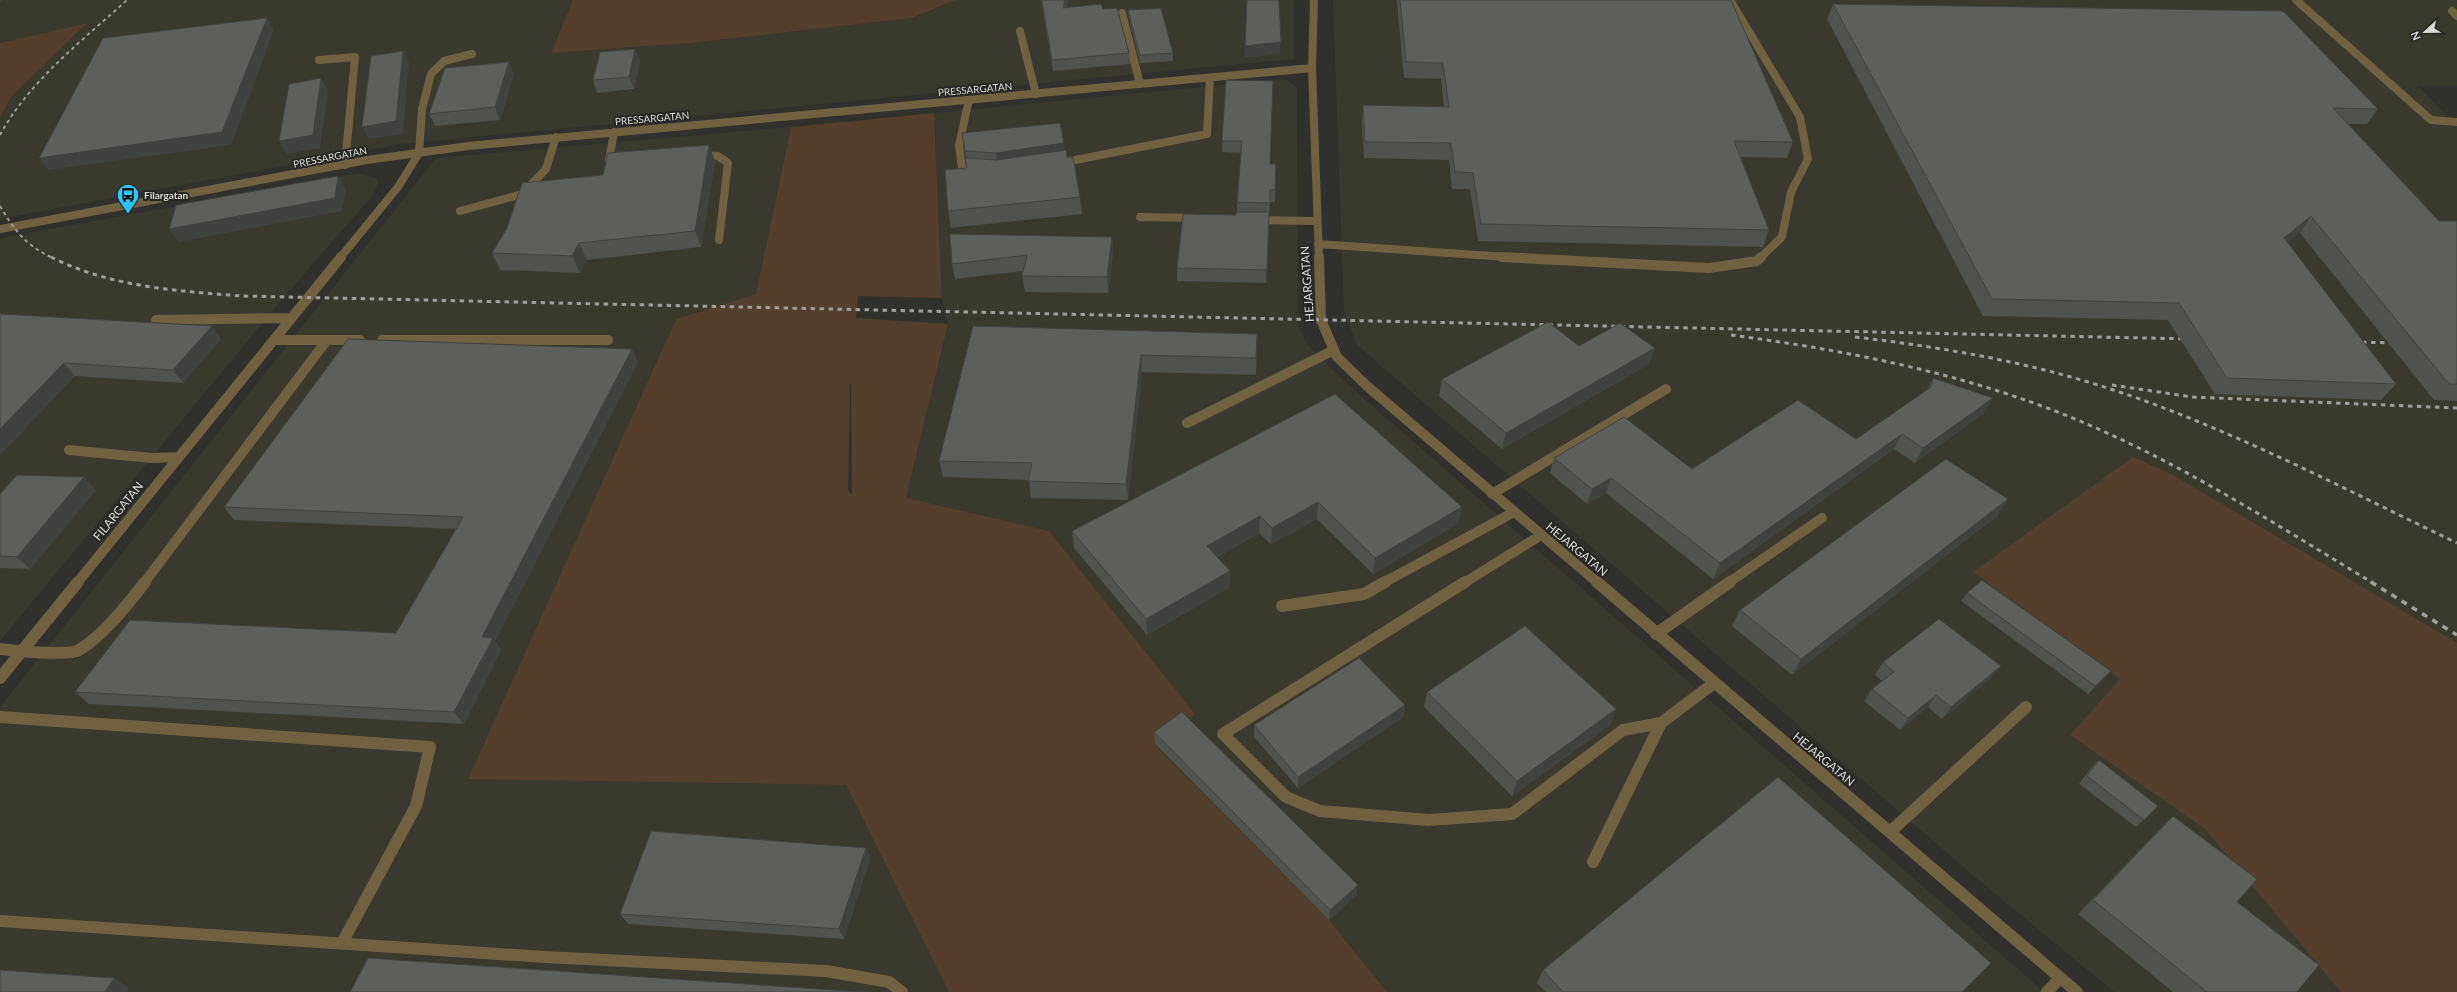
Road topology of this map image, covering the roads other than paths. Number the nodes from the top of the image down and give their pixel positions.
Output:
1 (1314, 0) edge
2 (1730, 0) edge
3 (2296, 0) edge
4 (1122, 13) dead end
5 (1020, 31) dead end
6 (472, 54) dead end
7 (319, 60) dead end
8 (1312, 68) junction
9 (1210, 78) junction
10 (1140, 84) junction
11 (1036, 94) junction
12 (969, 100) junction
13 (2456, 122) edge
14 (614, 132) junction
15 (556, 137) junction
16 (419, 153) junction
17 (689, 155) edge
18 (624, 160) edge
19 (1053, 164) edge
20 (345, 165) junction
21 (978, 172) edge
22 (460, 211) dead end
23 (1140, 217) dead end
24 (1201, 218) edge
25 (1248, 219) edge
26 (1317, 221) junction
27 (0, 229) edge
28 (719, 240) dead end
29 (1318, 244) junction
30 (291, 318) junction
31 (156, 320) dead end
32 (274, 340) junction
33 (327, 340) junction
34 (608, 340) dead end
35 (1334, 350) junction
36 (1666, 389) dead end
37 (1187, 423) dead end
38 (69, 450) dead end
39 (179, 457) junction
40 (1492, 494) junction
41 (1514, 512) junction
42 (1822, 518) dead end
43 (1541, 535) junction
44 (1282, 606) dead end
45 (1656, 634) junction
46 (0, 649) edge
47 (21, 652) junction
48 (0, 678) edge
49 (1714, 683) junction
50 (2026, 707) dead end
51 (0, 717) edge
52 (1661, 723) junction
53 (1890, 832) junction
54 (1593, 862) dead end
55 (0, 921) edge
56 (342, 943) junction
57 (2060, 978) junction
58 (902, 992) edge
59 (2047, 992) edge
60 (2077, 992) edge

1 - 8 street, HEJARGATAN
2 - 29 street
3 - 13 street
4 - 10 street
5 - 11 street
6 - 16 street
7 - 20 street
8 - 9 street, PRESSARGATAN
8 - 26 street, HEJARGATAN
9 - 10 street, PRESSARGATAN
9 - 19 street
10 - 11 street, PRESSARGATAN
11 - 12 street, PRESSARGATAN
12 - 14 street, PRESSARGATAN
12 - 21 street
14 - 15 street, PRESSARGATAN
14 - 18 street
15 - 16 street, PRESSARGATAN
15 - 22 street
16 - 20 street, PRESSARGATAN
16 - 30 street, FILARGATAN
17 - 28 street
20 - 27 street, PRESSARGATAN
23 - 24 street
25 - 26 street
26 - 29 street, HEJARGATAN
29 - 35 street, HEJARGATAN
30 - 31 street
30 - 32 street, FILARGATAN
32 - 33 street
32 - 39 street, FILARGATAN
33 - 34 street
33 - 47 street
35 - 37 street
35 - 40 street, HEJARGATAN
36 - 40 street
38 - 39 street
39 - 47 street, FILARGATAN
40 - 41 street, HEJARGATAN
41 - 43 street, HEJARGATAN
41 - 44 street
42 - 45 street
43 - 45 street, HEJARGATAN
43 - 52 street
45 - 49 street, HEJARGATAN
46 - 47 street
47 - 48 street, FILARGATAN
49 - 52 street
49 - 53 street, HEJARGATAN
50 - 53 street
51 - 56 street
52 - 54 street
53 - 57 street, HEJARGATAN
55 - 56 street
56 - 58 street
57 - 59 street
57 - 60 street, HEJARGATAN

